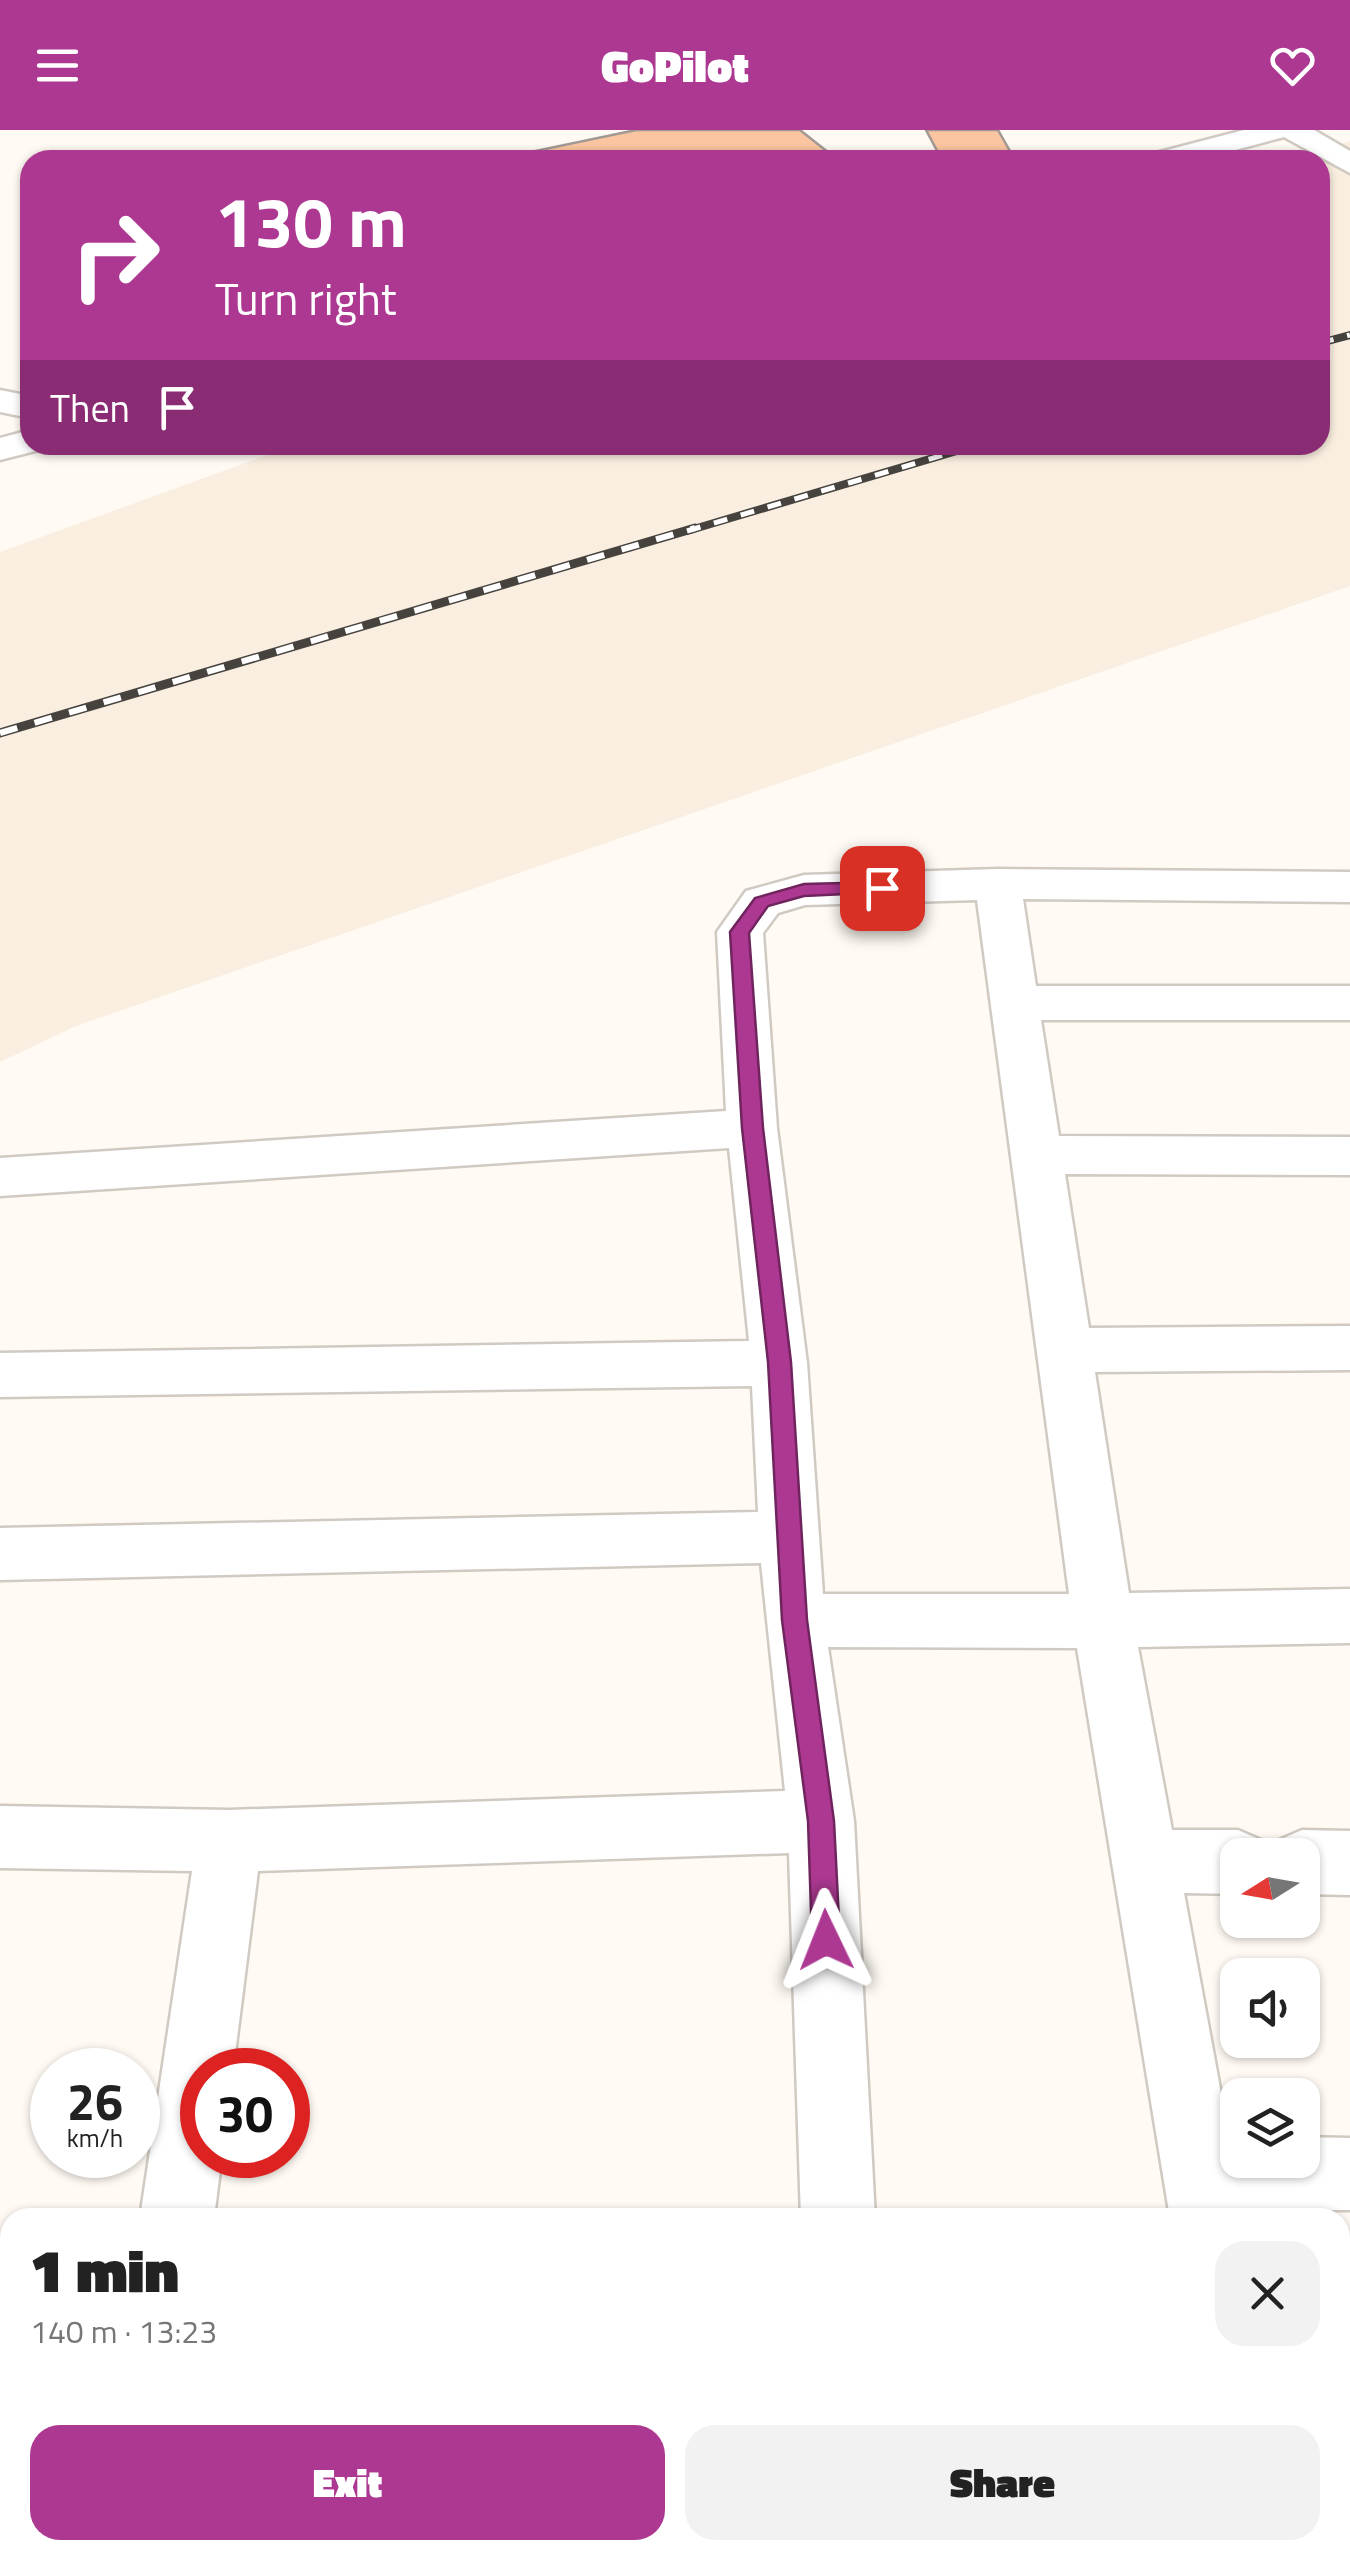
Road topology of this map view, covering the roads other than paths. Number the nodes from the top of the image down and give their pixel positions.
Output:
1 (1278, 130) edge
2 (1293, 130) edge
3 (1201, 150) edge
4 (1327, 150) edge
5 (998, 884) junction
6 (1350, 886) edge
7 (1016, 1003) junction
8 (1350, 1003) edge
9 (752, 1128) junction
10 (1038, 1155) junction
11 (1350, 1156) edge
12 (0, 1177) edge
13 (1350, 1348) edge
14 (1066, 1350) junction
15 (779, 1362) junction
16 (0, 1375) edge
17 (788, 1537) junction
18 (0, 1554) edge
19 (1350, 1616) edge
20 (794, 1620) junction
21 (1103, 1620) junction
22 (821, 1821) junction
23 (0, 1836) edge
24 (228, 1841) junction
25 (1145, 1861) junction
26 (1220, 1862) edge
27 (1320, 1862) edge
28 (1350, 1863) edge
29 (1350, 2174) edge
30 (1203, 2195) edge
31 (178, 2208) edge
32 (838, 2208) edge

1 - 3 street
2 - 4 street
5 - 6 street
5 - 7 street
5 - 9 street
7 - 8 street
7 - 10 street
9 - 12 street
9 - 15 street
10 - 11 street
10 - 14 street
13 - 14 street
14 - 21 street
15 - 16 street
15 - 17 street
17 - 18 street
17 - 20 street
19 - 21 street
20 - 21 street
20 - 22 street
21 - 25 street
22 - 24 street
22 - 32 street
23 - 24 street
24 - 31 street
25 - 26 street
25 - 30 street
27 - 28 street
29 - 30 street

